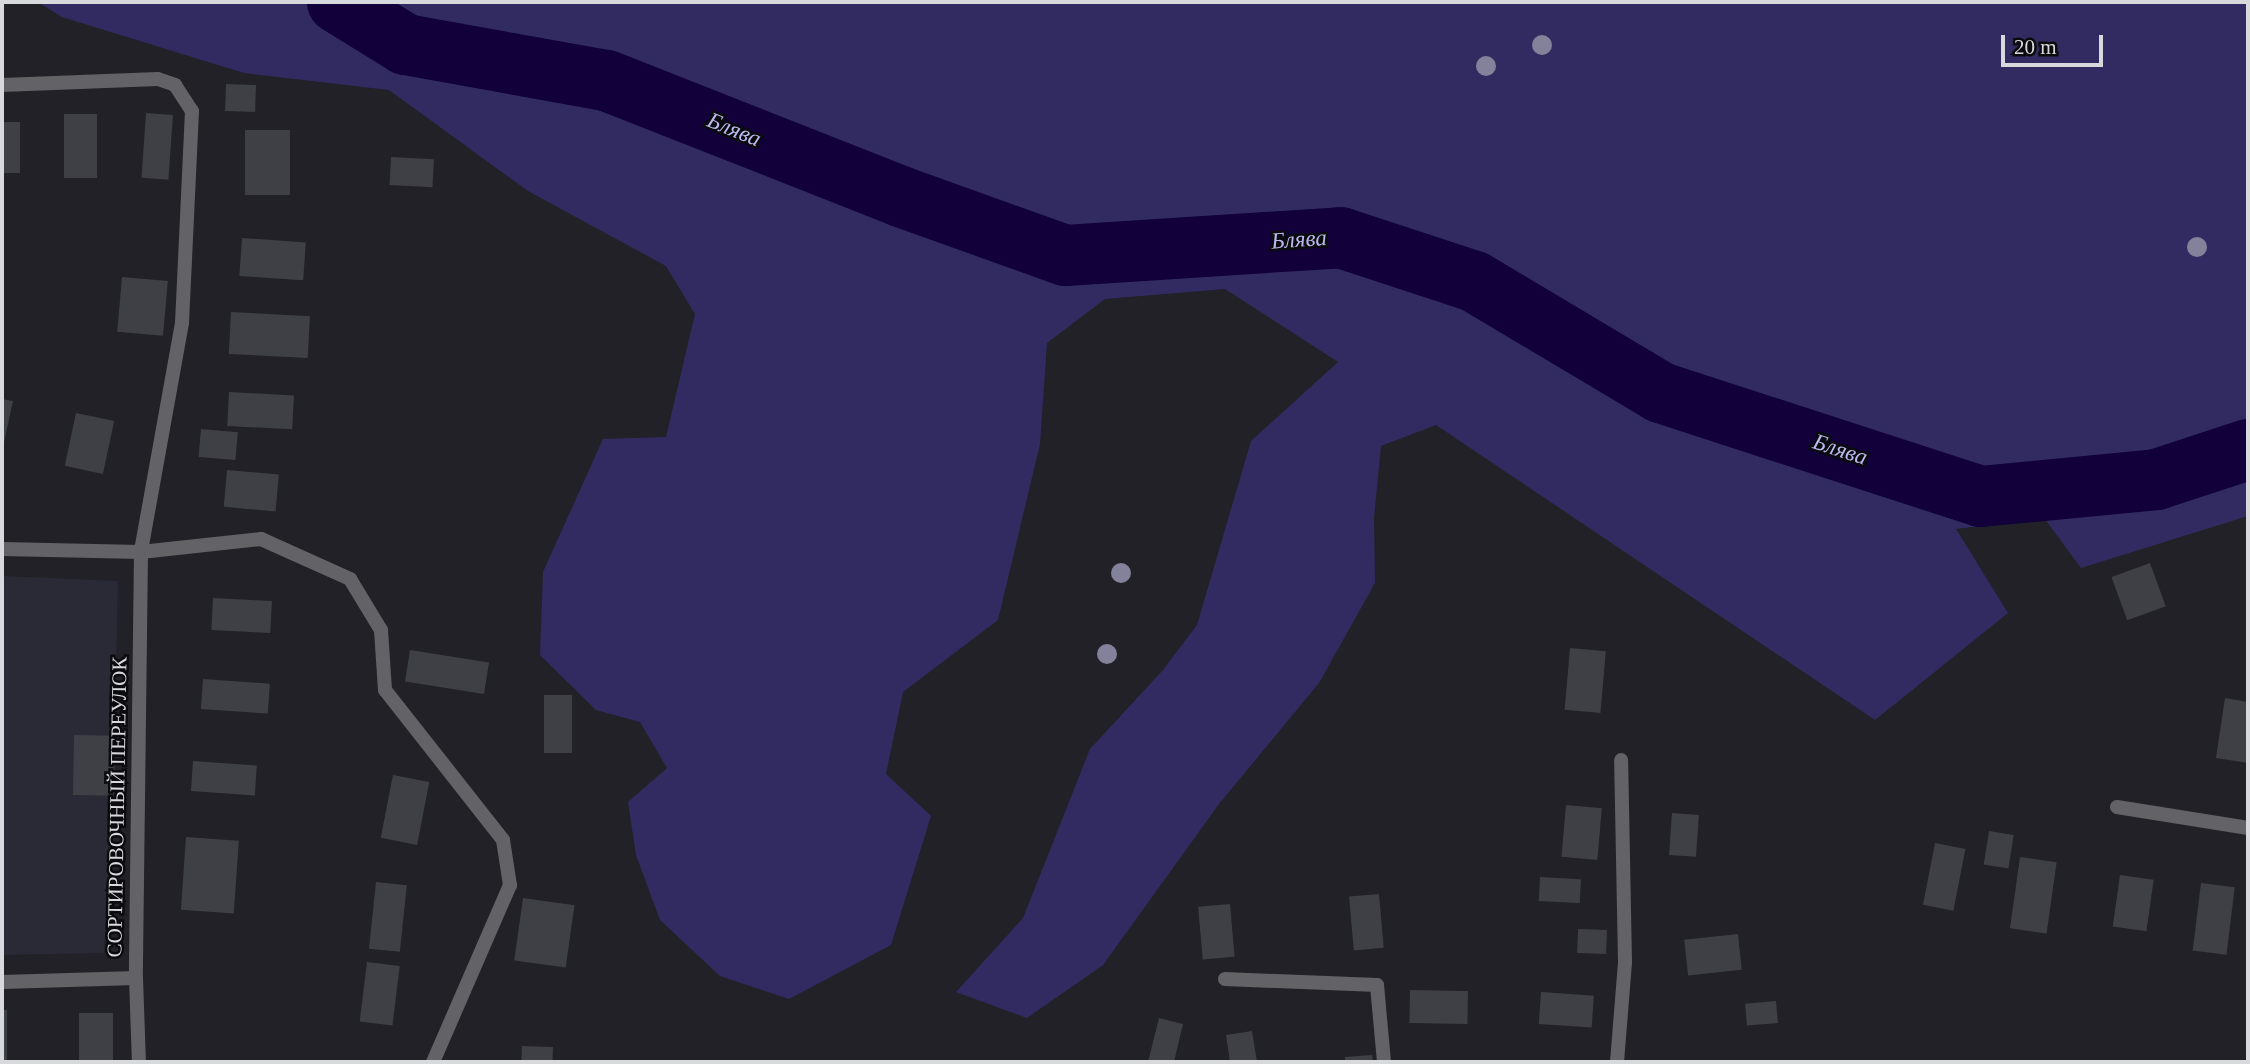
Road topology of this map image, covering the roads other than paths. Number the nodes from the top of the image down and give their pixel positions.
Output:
1 (2, 85) edge
2 (2, 549) edge
3 (141, 552) junction
4 (1621, 761) dead end
5 (2117, 807) dead end
6 (2248, 828) edge
7 (136, 978) junction
8 (1225, 979) dead end
9 (2, 982) edge
10 (139, 1062) edge
11 (433, 1062) edge
12 (1384, 1062) edge
13 (1617, 1062) edge

1 - 3 street, СОРТИРОВОЧНЫЙ ПЕРЕУЛОК
2 - 3 street
3 - 7 street, СОРТИРОВОЧНЫЙ ПЕРЕУЛОК
3 - 11 street
4 - 13 street
5 - 6 street
7 - 9 street
7 - 10 street, СОРТИРОВОЧНЫЙ ПЕРЕУЛОК
8 - 12 street

